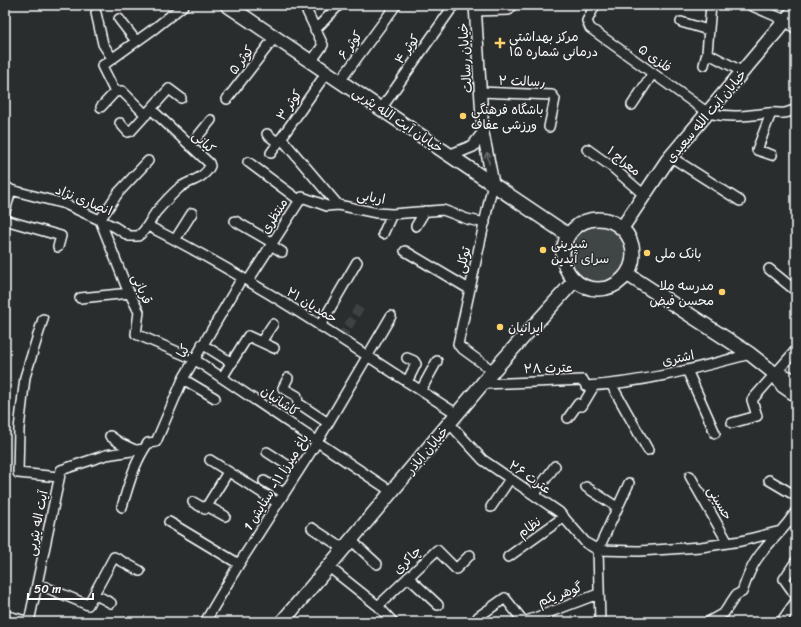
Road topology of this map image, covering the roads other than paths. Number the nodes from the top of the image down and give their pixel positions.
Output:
1 (184, 5) edge
2 (227, 5) edge
3 (304, 5) edge
4 (339, 5) edge
5 (396, 5) edge
6 (454, 5) edge
7 (512, 5) edge
8 (595, 5) edge
9 (711, 5) edge
10 (750, 5) edge
11 (475, 8) edge
12 (796, 8) edge
13 (96, 13) dead end
14 (119, 19) dead end
15 (785, 20) junction
16 (682, 22) dead end
17 (796, 29) edge
18 (315, 30) junction
19 (708, 30) junction
20 (275, 37) junction
21 (136, 41) junction
22 (707, 53) junction
23 (112, 58) junction
24 (311, 62) junction
25 (704, 65) dead end
26 (327, 72) junction
27 (742, 72) junction
28 (653, 73) junction
29 (340, 81) junction
30 (114, 92) junction
31 (481, 92) junction
32 (181, 98) dead end
33 (227, 99) dead end
34 (632, 105) dead end
35 (101, 106) dead end
36 (381, 109) junction
37 (796, 109) edge
38 (149, 112) junction
39 (708, 113) junction
40 (771, 113) junction
41 (211, 120) dead end
42 (120, 123) dead end
43 (549, 127) dead end
44 (483, 133) junction
45 (267, 134) dead end
46 (280, 141) junction
47 (190, 146) junction
48 (588, 149) dead end
49 (271, 153) dead end
50 (772, 155) dead end
51 (451, 156) junction
52 (671, 157) junction
53 (148, 161) dead end
54 (248, 162) dead end
55 (493, 184) junction
56 (8, 188) edge
57 (643, 194) junction
58 (299, 200) junction
59 (740, 201) dead end
60 (338, 205) junction
61 (424, 211) junction
62 (5, 212) edge
63 (192, 213) dead end
64 (392, 214) junction
65 (5, 220) edge
66 (100, 220) junction
67 (234, 221) dead end
68 (485, 223) junction
69 (148, 226) junction
70 (416, 226) dead end
71 (622, 228) junction
72 (383, 234) dead end
73 (568, 235) junction
74 (175, 240) junction
75 (272, 244) junction
76 (58, 247) dead end
77 (405, 251) dead end
78 (282, 252) dead end
79 (357, 262) dead end
80 (769, 269) dead end
81 (628, 274) junction
82 (245, 280) junction
83 (575, 280) junction
84 (469, 289) junction
85 (796, 291) edge
86 (130, 293) junction
87 (80, 298) dead end
88 (391, 316) dead end
89 (43, 319) dead end
90 (273, 324) dead end
91 (320, 326) junction
92 (261, 342) junction
93 (202, 344) junction
94 (274, 348) dead end
95 (796, 350) edge
96 (750, 354) junction
97 (368, 356) junction
98 (407, 358) dead end
99 (194, 359) junction
100 (438, 361) dead end
101 (232, 363) junction
102 (687, 370) junction
103 (493, 371) junction
104 (774, 373) junction
105 (222, 378) junction
106 (288, 378) dead end
107 (183, 379) junction
108 (407, 382) junction
109 (796, 382) edge
110 (482, 384) junction
111 (611, 384) junction
112 (594, 386) junction
113 (420, 390) junction
114 (796, 395) edge
115 (215, 398) dead end
116 (568, 418) dead end
117 (453, 419) junction
118 (328, 423) junction
119 (732, 423) dead end
120 (715, 433) dead end
121 (110, 436) dead end
122 (317, 442) junction
123 (139, 450) junction
124 (648, 450) dead end
125 (266, 452) dead end
126 (210, 460) dead end
127 (556, 466) dead end
128 (228, 472) junction
129 (298, 472) junction
130 (59, 476) junction
131 (690, 476) dead end
132 (510, 479) junction
133 (769, 480) dead end
134 (264, 481) dead end
135 (629, 483) dead end
136 (586, 487) dead end
137 (392, 492) junction
138 (284, 493) junction
139 (534, 495) junction
140 (796, 496) edge
141 (193, 502) dead end
142 (278, 503) junction
143 (207, 506) junction
144 (491, 507) dead end
145 (617, 507) junction
146 (122, 508) dead end
147 (796, 511) edge
148 (225, 516) dead end
149 (564, 517) junction
150 (169, 522) dead end
151 (793, 523) edge
152 (312, 528) dead end
153 (781, 530) junction
154 (728, 543) junction
155 (347, 545) junction
156 (598, 550) junction
157 (470, 555) dead end
158 (508, 557) dead end
159 (796, 561) edge
160 (239, 564) junction
161 (377, 564) dead end
162 (329, 567) junction
163 (140, 571) dead end
164 (408, 577) junction
165 (38, 584) junction
166 (94, 594) junction
167 (598, 594) junction
168 (796, 596) edge
169 (796, 601) edge
170 (111, 603) dead end
171 (438, 605) dead end
172 (378, 606) junction
173 (5, 615) edge
174 (478, 617) dead end
175 (287, 620) edge
176 (29, 622) edge
177 (205, 622) edge
178 (393, 622) edge
179 (600, 622) edge
180 (708, 622) edge
181 (781, 622) edge

1 - 21 street
2 - 20 main road, خیابان آیت الله یثربی
3 - 18 street
4 - 18 street
5 - 29 street, کوثر ۶
6 - 36 street, کوثر ۴
7 - 11 street
8 - 28 street, فلزی ۵
9 - 19 street
10 - 15 street
11 - 31 street, خیابان رسالت
12 - 15 main road, خیابان آیت الله سعیدی
13 - 23 street
14 - 21 street
15 - 17 street
15 - 27 main road, خیابان آیت الله سعیدی
16 - 19 street
18 - 24 street
19 - 22 street
20 - 24 main road, خیابان آیت الله یثربی
20 - 33 street, کوثر ۵
21 - 23 street
22 - 25 street
22 - 27 street
23 - 30 street
24 - 26 main road, خیابان آیت الله یثربی
26 - 29 main road, خیابان آیت الله یثربی
26 - 46 street, کوثر ۳
27 - 39 main road, خیابان آیت الله سعیدی
28 - 34 street
28 - 39 street, فلزی ۵
29 - 36 main road, خیابان آیت الله یثربی
30 - 35 street
30 - 38 street, کیانی
31 - 43 street, رسالت ۲
31 - 44 street, خیابان رسالت
32 - 38 street
36 - 51 main road, خیابان آیت الله یثربی
37 - 40 street
38 - 42 street
38 - 47 street, کیانی
39 - 40 street
39 - 52 main road, خیابان آیت الله سعیدی
40 - 50 street
41 - 47 street
44 - 51 street
55 -> 44 street, خیابان رسالت
45 - 46 street, اربابی
46 - 49 street, کوثر ۳
46 - 60 street, اربابی
47 - 69 street, کیانی
48 - 57 street, معراج ۱
51 - 55 main road, خیابان آیت الله یثربی
52 - 57 main road, خیابان آیت الله سعیدی
52 - 59 street
53 - 66 street
54 - 58 street
55 - 68 street, توکلی
55 - 73 main road, خیابان آیت الله یثربی
56 - 62 street
56 - 66 street, انصاری نژاد
57 - 71 main road, خیابان آیت الله سعیدی
58 - 60 street, منتظری
58 - 75 street, منتظری
60 - 64 street, اربابی
61 - 64 street, اربابی
61 - 68 street, اربابی
61 - 70 street
63 - 74 street
64 - 72 street
65 - 76 street
66 - 69 street, انصاری نژاد
66 - 86 street, قربانی
67 - 75 street
68 - 84 street, توکلی
69 - 74 street, حمدیان ۲۱
71 - 73 main road
71 - 81 main road
73 - 83 main road
74 - 82 street, حمدیان ۲۱
75 - 78 street
75 - 82 street, منتظری
77 - 84 street
79 - 91 street
80 - 85 street
81 - 83 main road
81 - 96 main road
82 - 91 street, حمدیان ۲۱
82 - 93 street, کیا
83 - 103 main road, خیابان اباذر
84 - 103 street, توکلی
86 - 87 street
86 - 99 street, قربانی
88 - 97 street, باغ میرزا ۱۱- ستایش 1
89 - 130 street
90 - 92 street
91 - 97 street, حمدیان ۲۱
92 - 94 street
92 - 101 street
93 - 99 street, کیا
93 - 101 street
95 - 104 street
96 - 102 street, اشتری
96 - 104 main road
97 - 108 street, حمدیان ۲۱
97 - 118 street, باغ میرزا ۱۱- ستایش 1
98 - 108 street
99 - 105 street, کاشانیان
99 - 107 street, کیا
100 - 113 street
101 - 105 street
102 - 111 street, اشتری
102 - 120 street
103 - 110 main road, خیابان اباذر
104 - 109 main road
104 - 114 main road
104 - 119 street
105 - 122 street, کاشانیان
106 - 118 street
107 - 115 street
107 - 123 street, کیا
108 - 113 street, حمدیان ۲۱
110 - 112 street, عترت ۲۸
110 - 117 main road, خیابان اباذر
111 - 112 street, عترت ۲۸
111 - 124 street
112 - 116 street
113 - 117 street, حمدیان ۲۱
117 - 132 street, عترت ۲۶
117 - 137 main road, خیابان اباذر
118 - 122 street, باغ میرزا ۱۱- ستایش 1
121 - 123 street
122 - 129 street, باغ میرزا ۱۱- ستایش 1
122 - 137 street, کاشانیان
123 - 130 street
123 - 146 street
125 - 129 street
126 - 128 street
127 - 139 street
128 - 142 street
128 - 143 street
129 - 138 street, باغ میرزا ۱۱- ستایش 1
130 - 165 street, آیت اله یثربی
131 - 154 street, حسینی
132 - 139 street, عترت ۲۶
132 - 144 street
133 - 140 street
134 - 138 street
135 - 145 street
136 - 145 street
137 - 155 main road, خیابان اباذر
138 - 142 street, باغ میرزا ۱۱- ستایش 1
139 - 149 street, عترت ۲۶
141 - 143 street
142 - 160 street, باغ میرزا ۱۱- ستایش 1
143 - 148 street
145 - 156 street
147 - 151 street
149 - 156 street, عترت ۲۶
149 - 158 street, نظام
150 - 160 street
151 - 153 street
152 - 155 street
153 - 154 street
153 - 180 street
154 - 156 street
155 - 161 street
155 - 162 main road, خیابان اباذر
156 - 167 street
157 - 164 street, چاکری
159 - 168 street
160 - 177 street, باغ میرزا ۱۱- ستایش 1
162 - 172 street
162 - 175 main road, خیابان اباذر
163 - 166 street
164 - 171 street
164 - 172 street, چاکری
165 - 166 street
165 - 176 street, آیت اله یثربی
166 - 170 street
167 - 174 street, گوهر یکم
167 - 179 street
169 - 181 street
172 - 178 street
173 - 176 street

